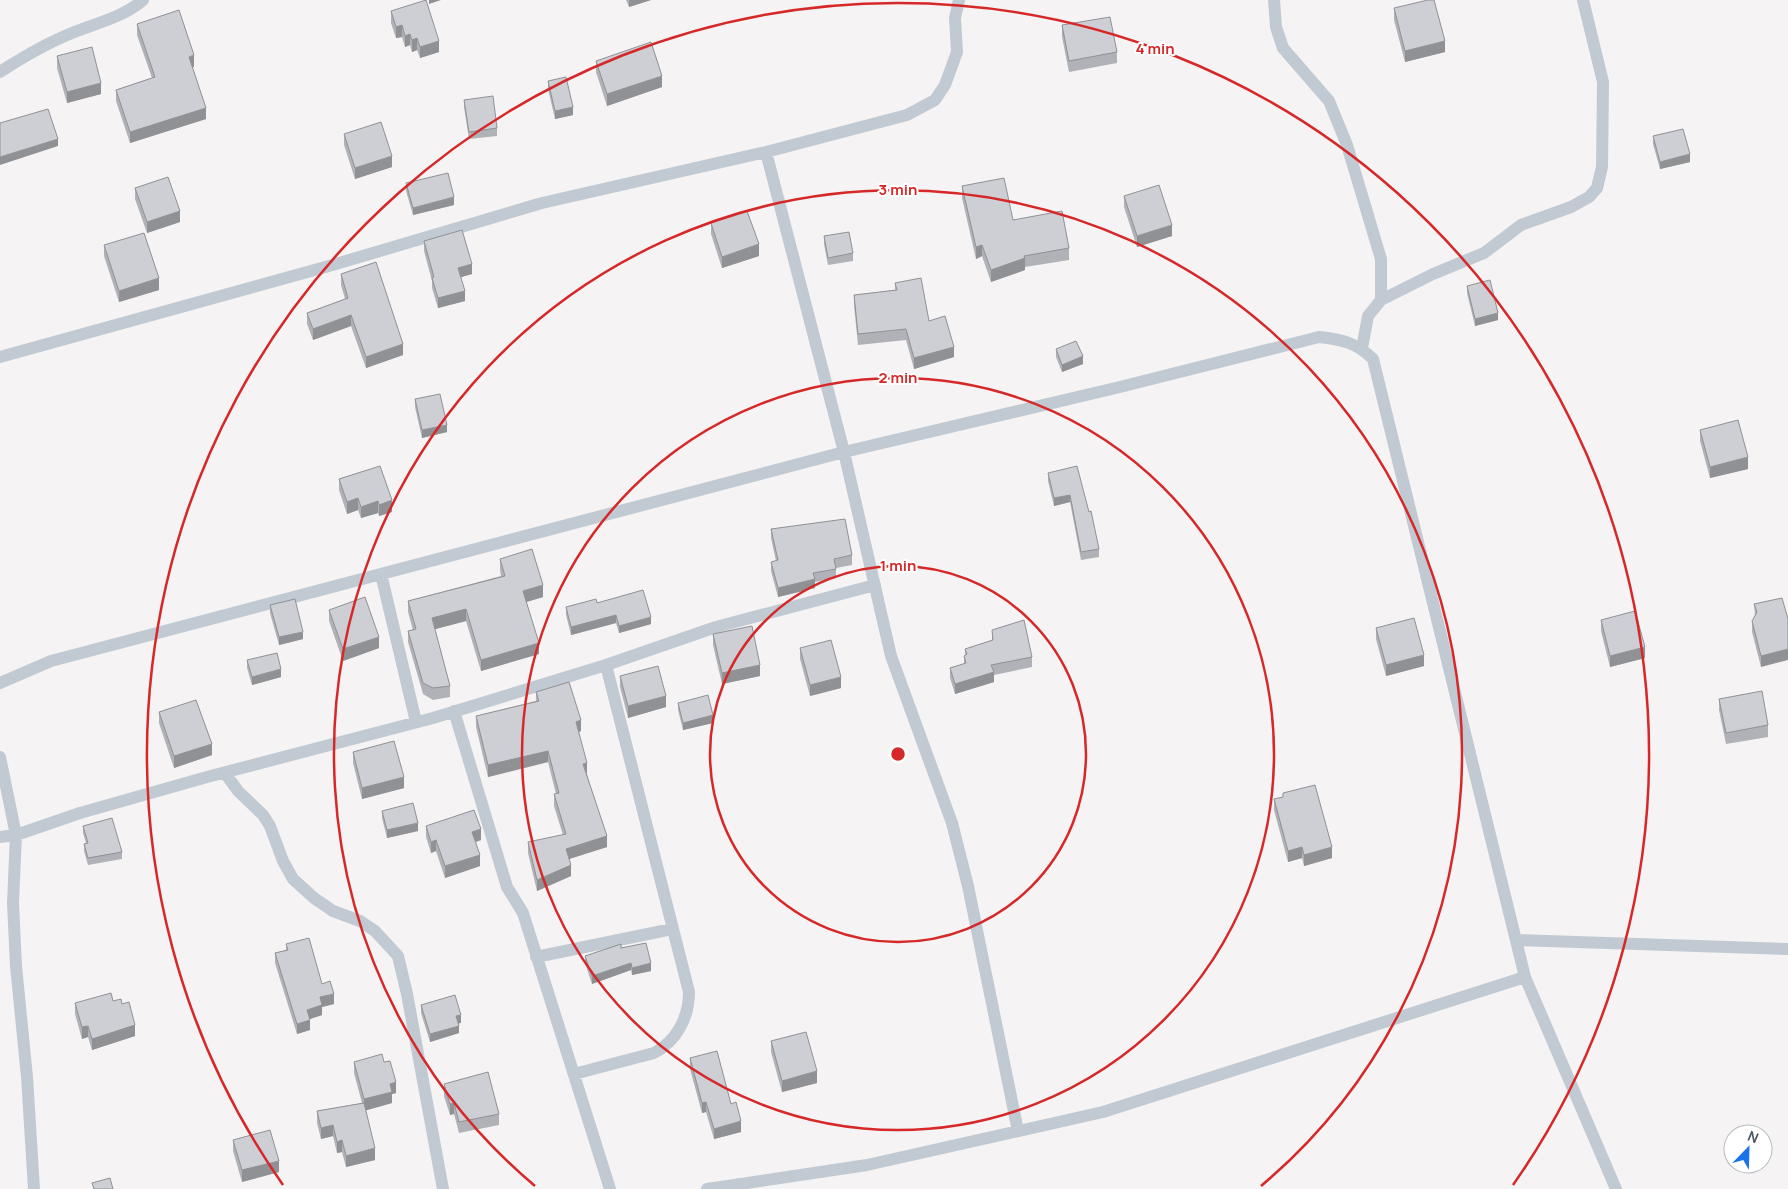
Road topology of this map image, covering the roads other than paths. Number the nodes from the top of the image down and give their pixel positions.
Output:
1 (143, 0) edge
2 (958, 0) edge
3 (1274, 0) edge
4 (1583, 0) edge
5 (0, 72) edge
6 (766, 152) junction
7 (1381, 300) junction
8 (1362, 348) junction
9 (0, 356) edge
10 (844, 452) junction
11 (381, 574) junction
12 (875, 585) junction
13 (606, 665) junction
14 (0, 683) edge
15 (454, 711) junction
16 (416, 722) junction
17 (0, 757) edge
18 (225, 772) junction
19 (16, 835) junction
20 (0, 837) edge
21 (672, 929) junction
22 (1516, 940) junction
23 (1788, 949) edge
24 (536, 957) junction
25 (1525, 977) junction
26 (574, 1074) junction
27 (1018, 1131) junction
28 (34, 1189) edge
29 (443, 1189) edge
30 (610, 1189) edge
31 (707, 1189) edge
32 (1616, 1189) edge

1 - 5 street
2 - 6 street
3 - 7 street
4 - 7 street
6 - 9 street
6 - 10 street
7 - 8 street
8 - 10 street
8 - 22 street
10 - 11 street
10 - 12 street
11 - 14 street
11 - 16 street
12 - 13 street
12 - 27 street
13 - 15 street
13 - 21 street
15 - 16 street
15 - 24 street
16 - 18 street
17 - 19 street
18 - 19 street
18 - 29 street
19 - 20 street
19 - 28 street
21 - 24 street
21 - 26 street
22 - 23 street
22 - 25 street
24 - 26 street
25 - 27 street
25 - 32 street
26 - 30 street
27 - 31 street

